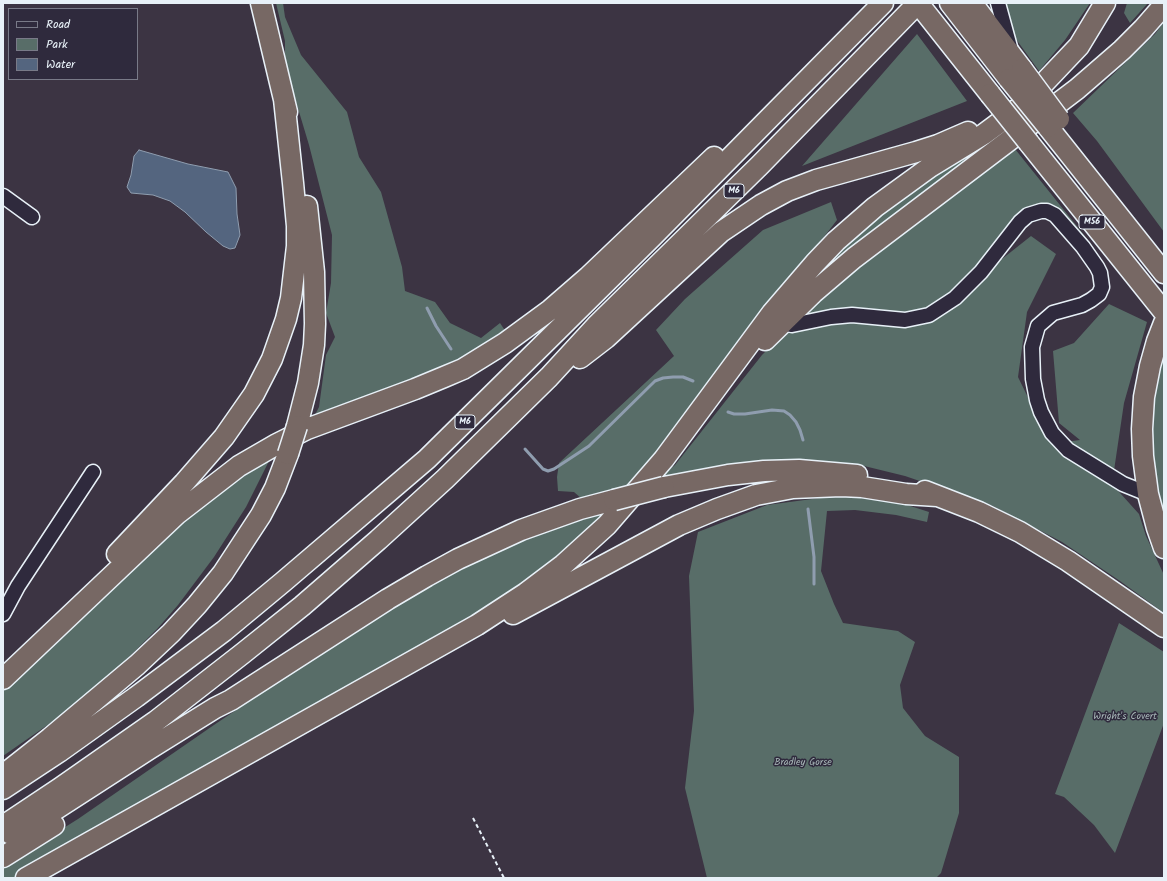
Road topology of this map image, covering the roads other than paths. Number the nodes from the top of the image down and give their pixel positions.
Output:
1 (261, 3) edge
2 (882, 3) edge
3 (918, 3) edge
4 (950, 3) edge
5 (972, 3) edge
6 (998, 3) edge
7 (1105, 3) edge
8 (1164, 5) edge
9 (1015, 69) junction
10 (1054, 74) junction
11 (790, 98) junction
12 (284, 99) junction
13 (3, 196) edge
14 (32, 217) dead end
15 (1099, 231) junction
16 (1083, 247) junction
17 (1164, 273) edge
18 (1160, 307) edge
19 (781, 323) junction
20 (1164, 323) edge
21 (549, 377) junction
22 (697, 415) junction
23 (93, 472) dead end
24 (1148, 494) junction
25 (937, 496) junction
26 (1164, 548) edge
27 (3, 614) edge
28 (57, 627) junction
29 (1164, 627) edge
30 (410, 663) junction
31 (3, 679) edge
32 (230, 700) junction
33 (3, 775) edge
34 (3, 790) edge
35 (3, 826) edge
36 (3, 838) edge
37 (3, 857) edge
38 (26, 878) edge

1 - 12 highway
2 - 11 highway, M6
3 - 15 highway, M56, bridge
3 - 21 highway, M6
4 - 9 highway, M56
5 - 9 highway
6 - 9 lane
7 - 10 highway
8 - 19 highway
9 - 17 highway, M56, bridge
10 - 21 highway
10 - 22 highway
11 - 28 highway
11 - 34 highway, M6
12 - 28 highway
12 - 33 highway, bridge
13 - 14 lane
15 - 16 lane
15 - 18 highway, M56
16 - 19 lane
16 - 24 lane
19 - 22 highway
20 - 24 highway
21 - 35 highway, M6
22 - 30 highway
23 - 27 lane
24 - 26 highway
25 - 29 highway
25 - 30 highway
25 - 32 highway, bridge
28 - 31 highway
30 - 38 highway
32 - 36 highway
32 - 37 highway

